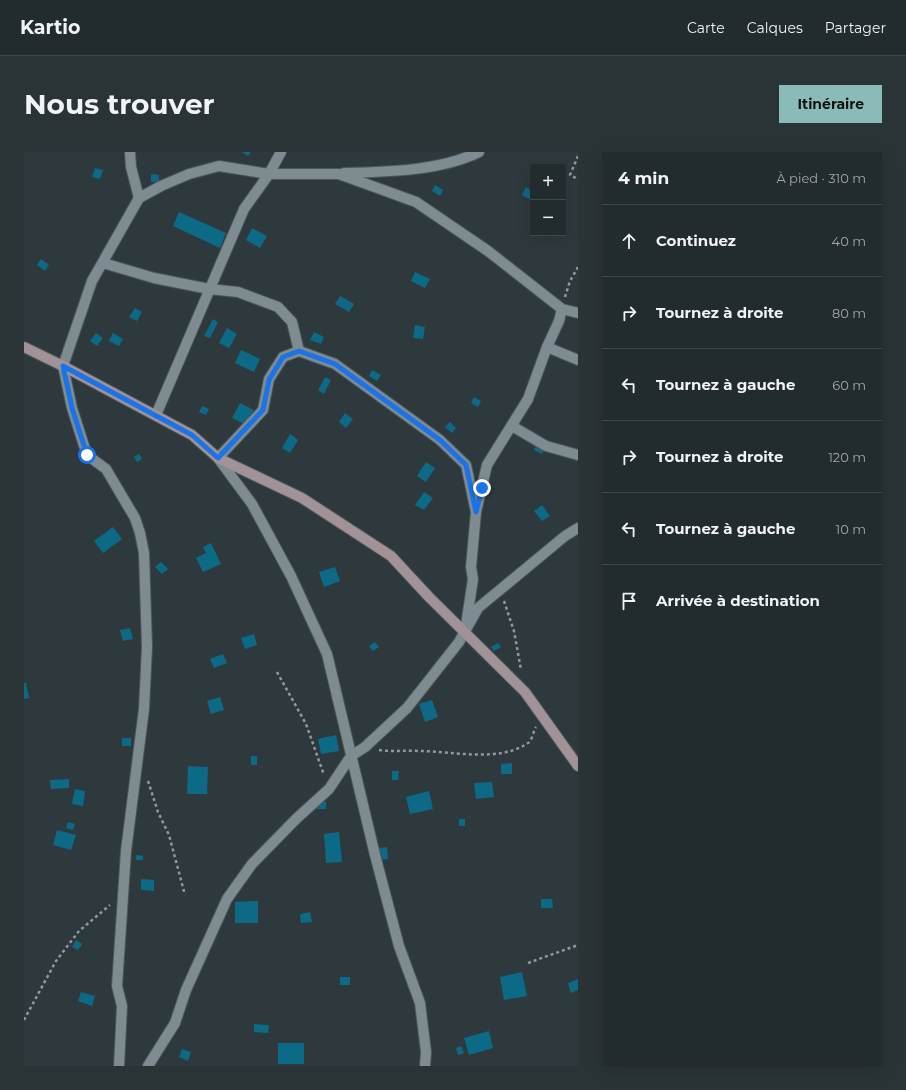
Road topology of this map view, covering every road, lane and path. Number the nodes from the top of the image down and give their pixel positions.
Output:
1 (130, 152) edge
2 (281, 152) edge
3 (479, 152) edge
4 (578, 156) edge
5 (270, 174) junction
6 (338, 174) junction
7 (578, 179) edge
8 (139, 198) junction
9 (103, 263) junction
10 (578, 267) edge
11 (208, 289) junction
12 (562, 309) junction
13 (578, 313) edge
14 (24, 347) edge
15 (547, 347) junction
16 (299, 351) junction
17 (578, 360) edge
18 (63, 366) junction
19 (156, 415) junction
20 (512, 426) junction
21 (578, 455) edge
22 (218, 458) junction
23 (476, 512) junction
24 (578, 528) edge
25 (500, 590) junction
26 (465, 631) junction
27 (277, 672) dead end
28 (525, 692) junction
29 (542, 716) junction
30 (365, 747) junction
31 (352, 756) junction
32 (578, 766) edge
33 (147, 778) dead end
34 (329, 789) junction
35 (124, 893) junction
36 (185, 895) dead end
37 (578, 945) edge
38 (528, 964) dead end
39 (24, 1020) edge
40 (120, 1066) edge
41 (148, 1066) edge
42 (425, 1066) edge

1 - 8 street
2 - 5 street
3 - 6 street
4 - 7 path
5 - 6 street
5 - 8 street
5 - 11 street
6 - 12 street
8 - 9 street
9 - 11 street
9 - 18 street
10 - 12 path
11 - 16 street
11 - 19 street
12 - 13 street
12 - 15 street
14 - 18 street
15 - 17 street
15 - 20 street
16 - 22 street
16 - 23 street
18 - 19 street
18 - 35 street
19 - 22 street
20 - 21 street
20 - 23 street
22 - 26 street
22 - 31 street
23 - 26 street
24 - 25 street
25 - 26 street
25 - 28 path
26 - 28 street
26 - 30 street
27 - 34 path
28 - 29 street
29 - 30 path
29 - 32 street
30 - 31 street
31 - 34 street
31 - 42 street
33 - 36 path
34 - 41 street
35 - 39 path
35 - 40 street
37 - 38 path

